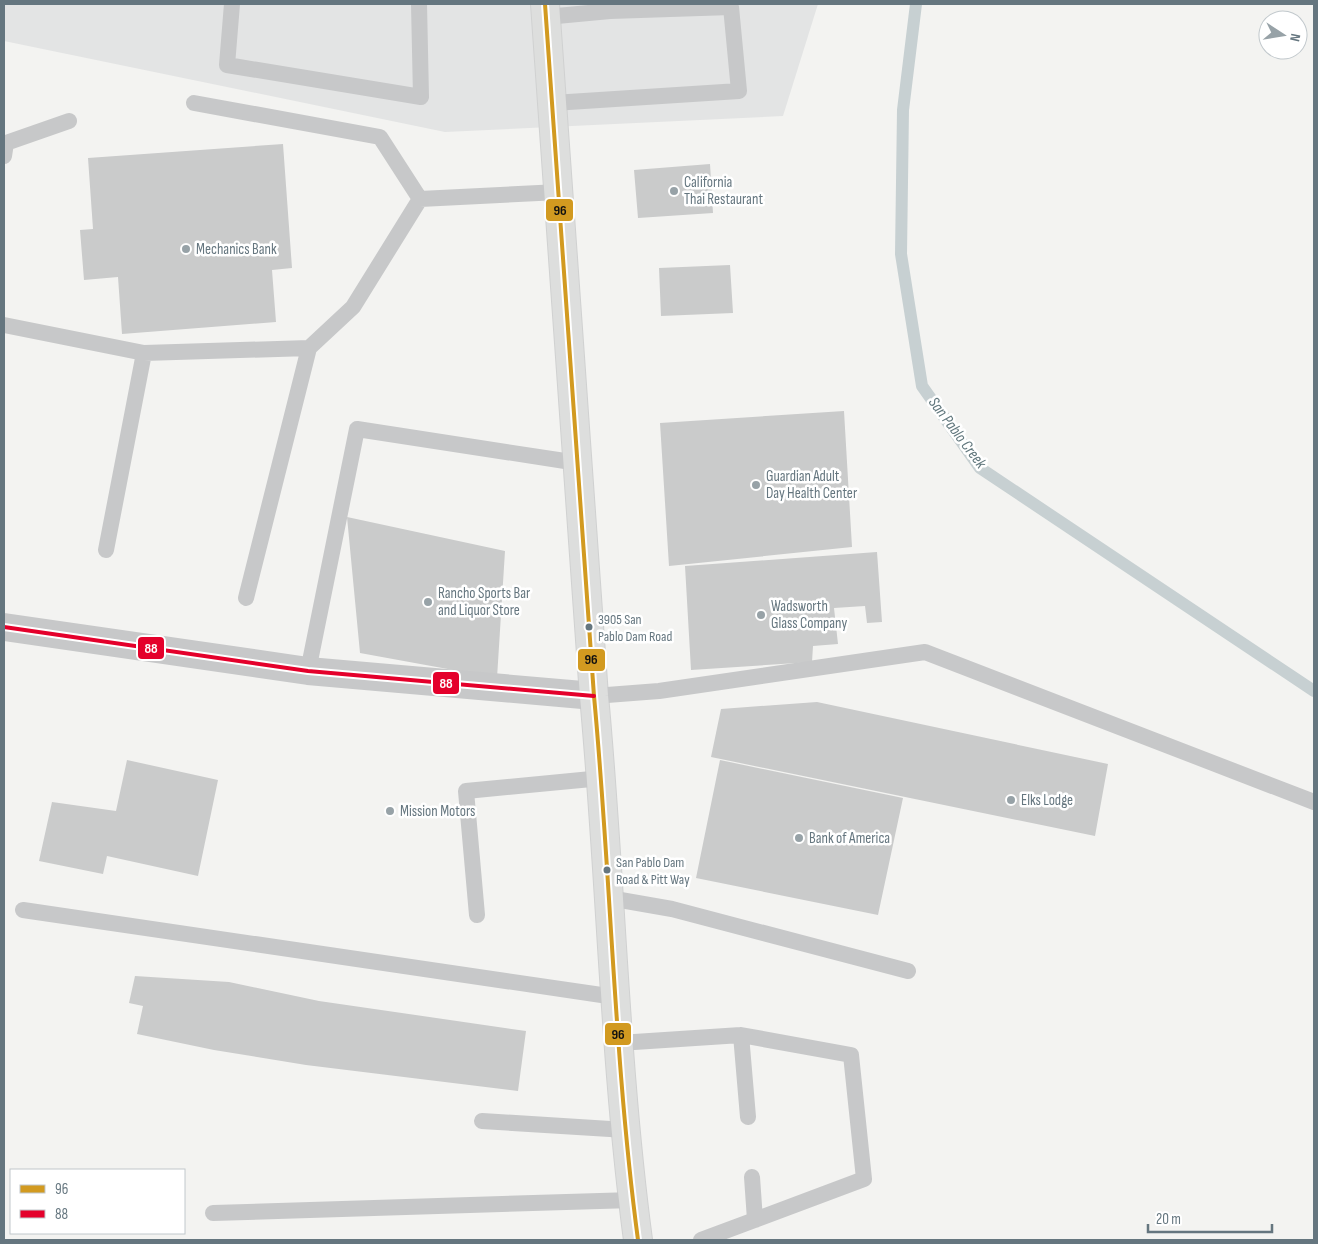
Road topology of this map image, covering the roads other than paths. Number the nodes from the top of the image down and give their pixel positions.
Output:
1 (232, 4) edge
2 (419, 4) edge
3 (546, 10) edge
4 (194, 103) dead end
5 (554, 104) junction
6 (69, 121) dead end
7 (4, 156) edge
8 (559, 192) junction
9 (420, 199) junction
10 (4, 325) edge
11 (309, 348) junction
12 (144, 353) junction
13 (578, 463) junction
14 (106, 550) dead end
15 (246, 598) dead end
16 (4, 626) edge
17 (308, 672) junction
18 (594, 696) junction
19 (602, 778) junction
20 (1314, 802) edge
21 (609, 898) junction
22 (22, 910) dead end
23 (477, 915) dead end
24 (908, 971) dead end
25 (616, 997) junction
26 (741, 1035) junction
27 (620, 1044) junction
28 (748, 1117) dead end
29 (482, 1121) dead end
30 (626, 1130) junction
31 (752, 1177) dead end
32 (633, 1200) junction
33 (213, 1213) dead end
34 (755, 1220) junction
35 (638, 1240) edge
36 (701, 1240) edge

1 - 2 lane
3 - 5 main road
3 - 5 lane
4 - 9 lane
5 - 8 main road
6 - 7 lane
8 - 9 lane
8 - 13 main road
9 - 11 lane
10 - 12 lane
11 - 12 lane
11 - 15 lane
12 - 14 lane
13 - 17 lane
13 - 18 main road
16 - 17 street
17 - 18 street
18 - 19 main road
18 - 20 lane
19 - 21 main road
19 - 23 lane
21 - 24 lane
21 - 25 main road
22 - 25 lane
25 - 27 main road
26 - 27 lane
26 - 28 lane
26 - 34 lane
27 - 30 main road
29 - 30 lane
30 - 32 main road
31 - 34 lane
32 - 33 lane
32 - 35 main road
34 - 36 lane

